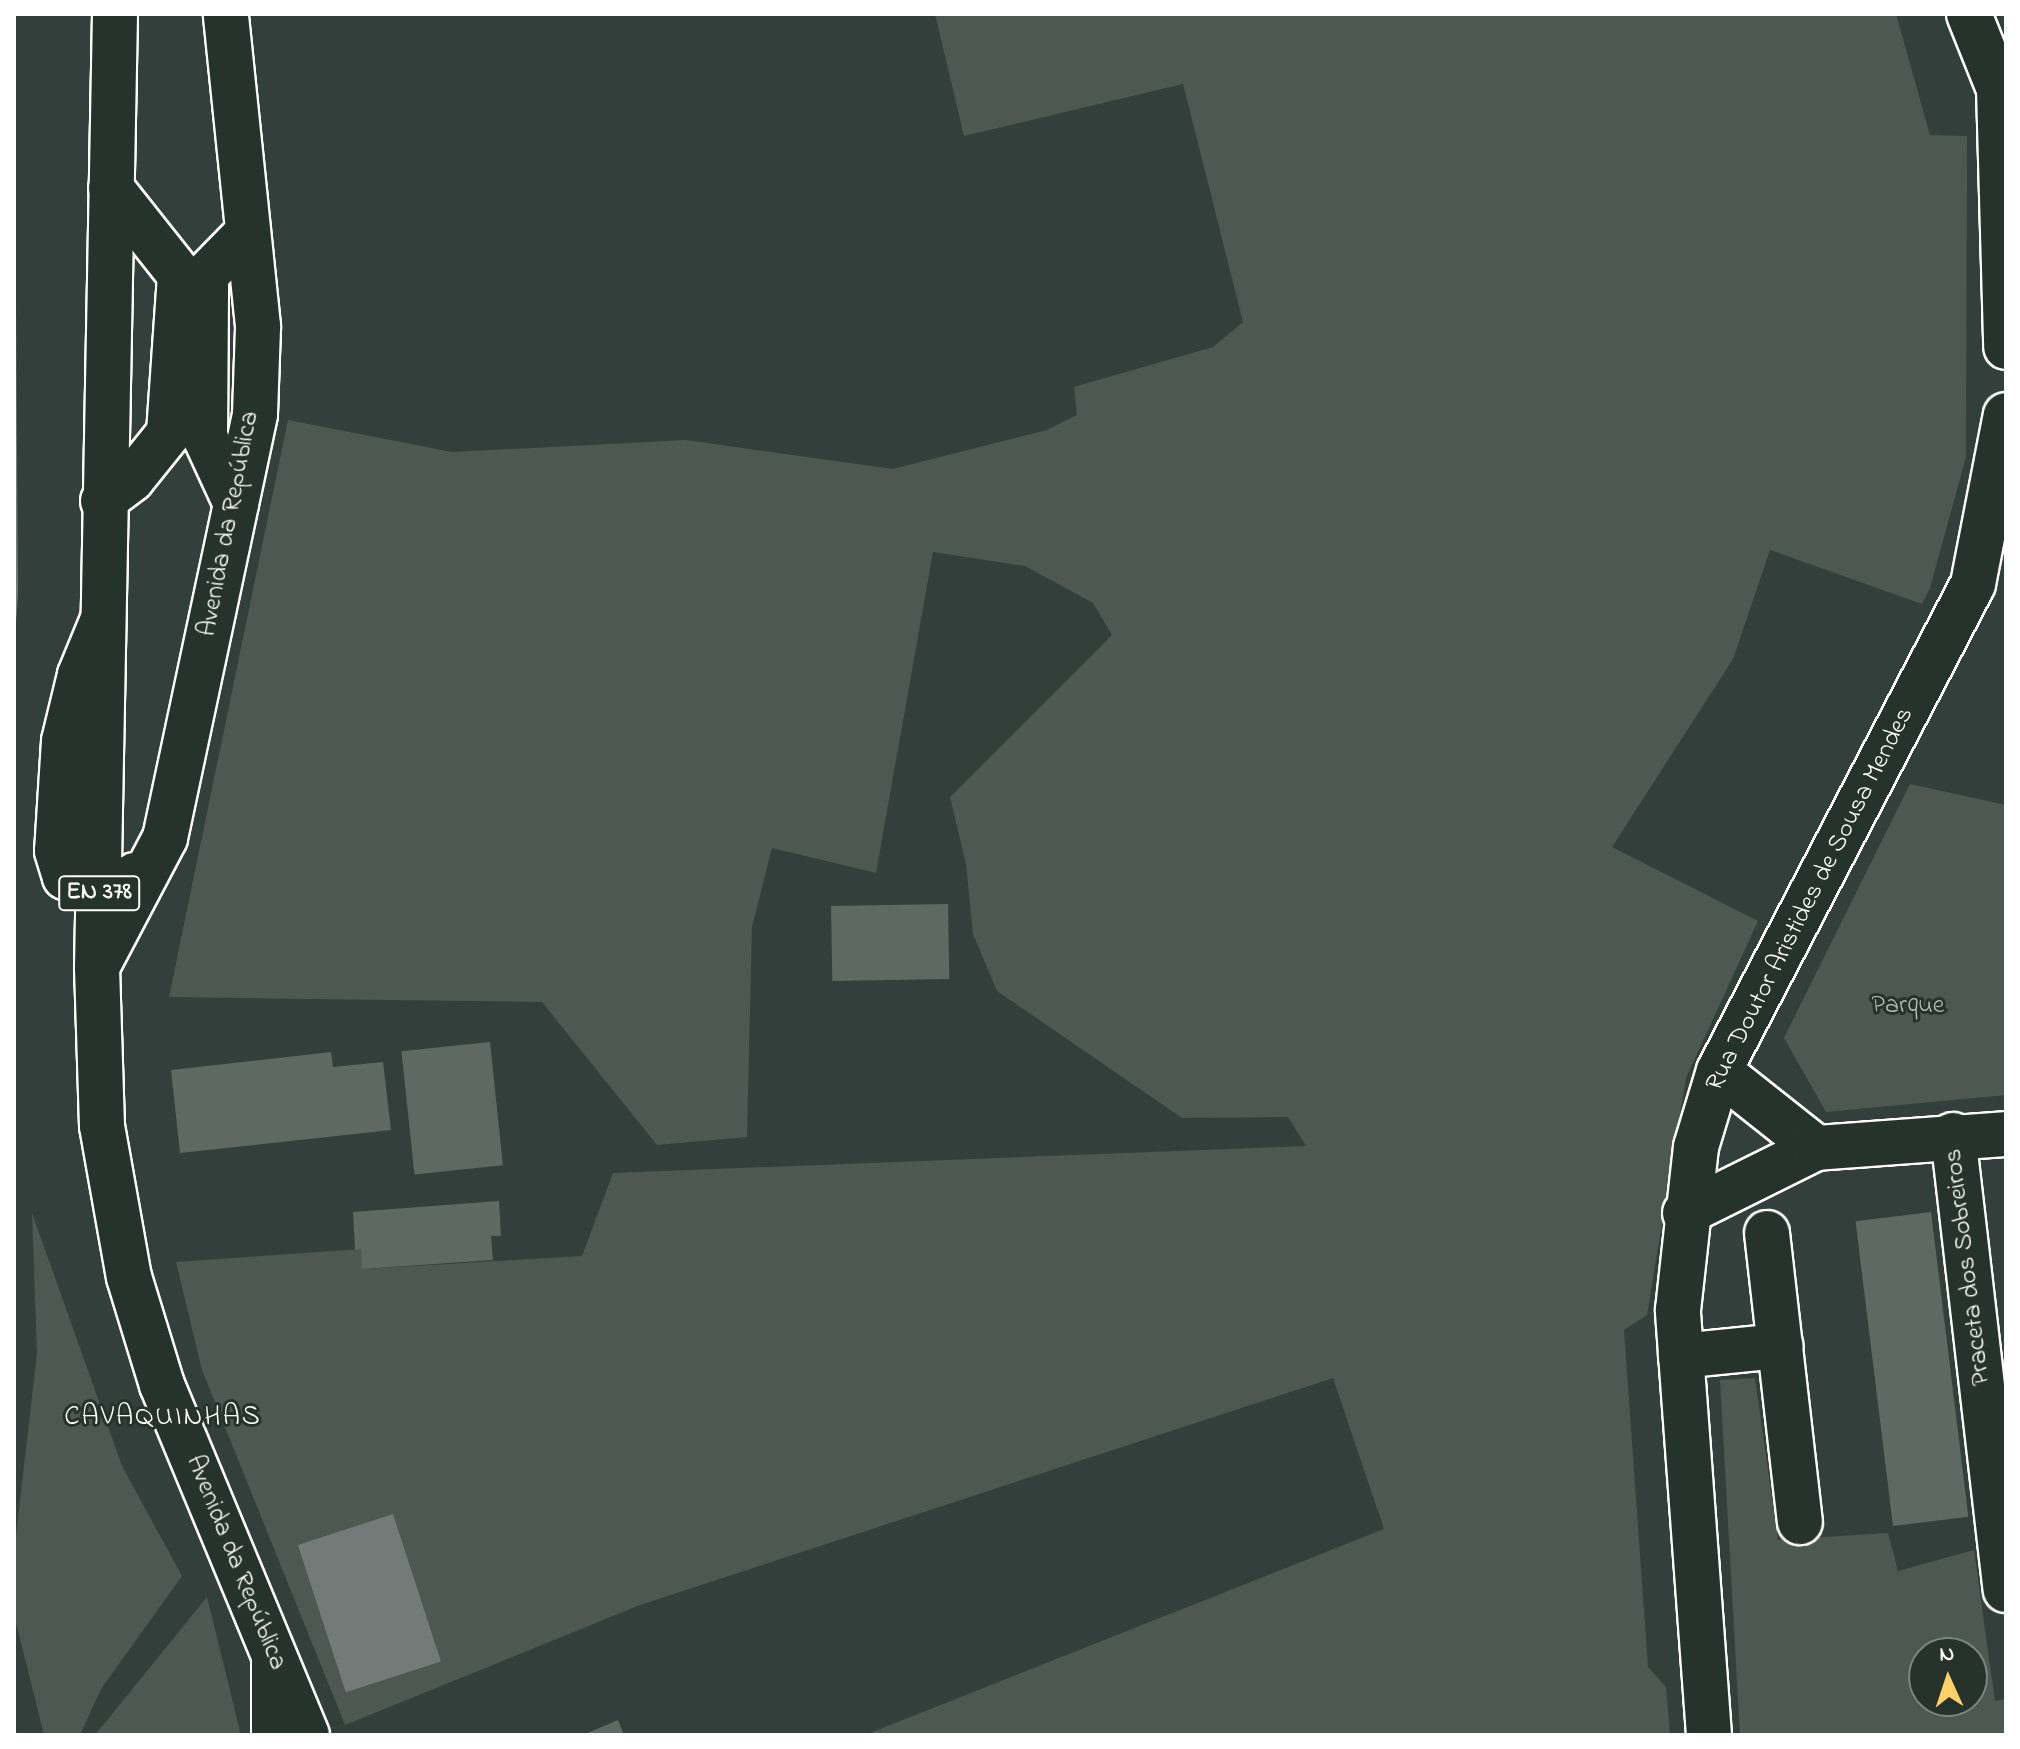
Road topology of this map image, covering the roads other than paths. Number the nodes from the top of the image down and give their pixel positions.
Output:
1 (115, 14) edge
2 (226, 14) edge
3 (1969, 14) edge
4 (111, 188) junction
5 (247, 233) junction
6 (193, 275) junction
7 (2006, 347) edge
8 (2006, 415) edge
9 (160, 450) junction
10 (209, 452) junction
11 (103, 501) junction
12 (236, 504) junction
13 (165, 838) junction
14 (99, 883) junction
15 (97, 967) junction
16 (1719, 1071) junction
17 (2006, 1134) edge
18 (1953, 1135) junction
19 (1816, 1148) junction
20 (1685, 1213) junction
21 (1767, 1233) dead end
22 (1780, 1346) junction
23 (1681, 1356) junction
24 (1800, 1522) dead end
25 (2006, 1590) edge
26 (274, 1659) junction
27 (274, 1735) edge
28 (307, 1735) edge
29 (1709, 1735) edge

1 - 4 street, Avenida da República / EN 378
2 - 5 street, Avenida da República
3 - 7 street
4 - 6 street
4 - 11 street, Avenida da República / EN 378
5 - 6 street
5 - 12 street, Avenida da República
6 - 9 street
6 - 10 street
8 - 16 street, Rua Doutor Aristides de Sousa Mendes
9 - 10 street
9 - 11 street
10 - 12 street
11 - 14 street, Avenida da República / EN 378
12 - 13 street, Avenida da República
13 - 14 street
13 - 15 street, Avenida da República
14 - 15 street, Avenida da República / EN 378
15 - 26 street, Avenida da República / EN 378
16 - 19 street
16 - 20 street, Rua Doutor Aristides de Sousa Mendes
17 - 18 street
18 - 19 street
18 - 25 street, Praceta dos Sobreiros
19 - 20 street
20 - 23 street, Rua Doutor Aristides de Sousa Mendes
21 - 22 street
22 - 23 street
22 - 24 street
23 - 29 street, Rua Doutor Aristides de Sousa Mendes
26 - 27 street
26 - 28 street, Avenida da República / EN 378

